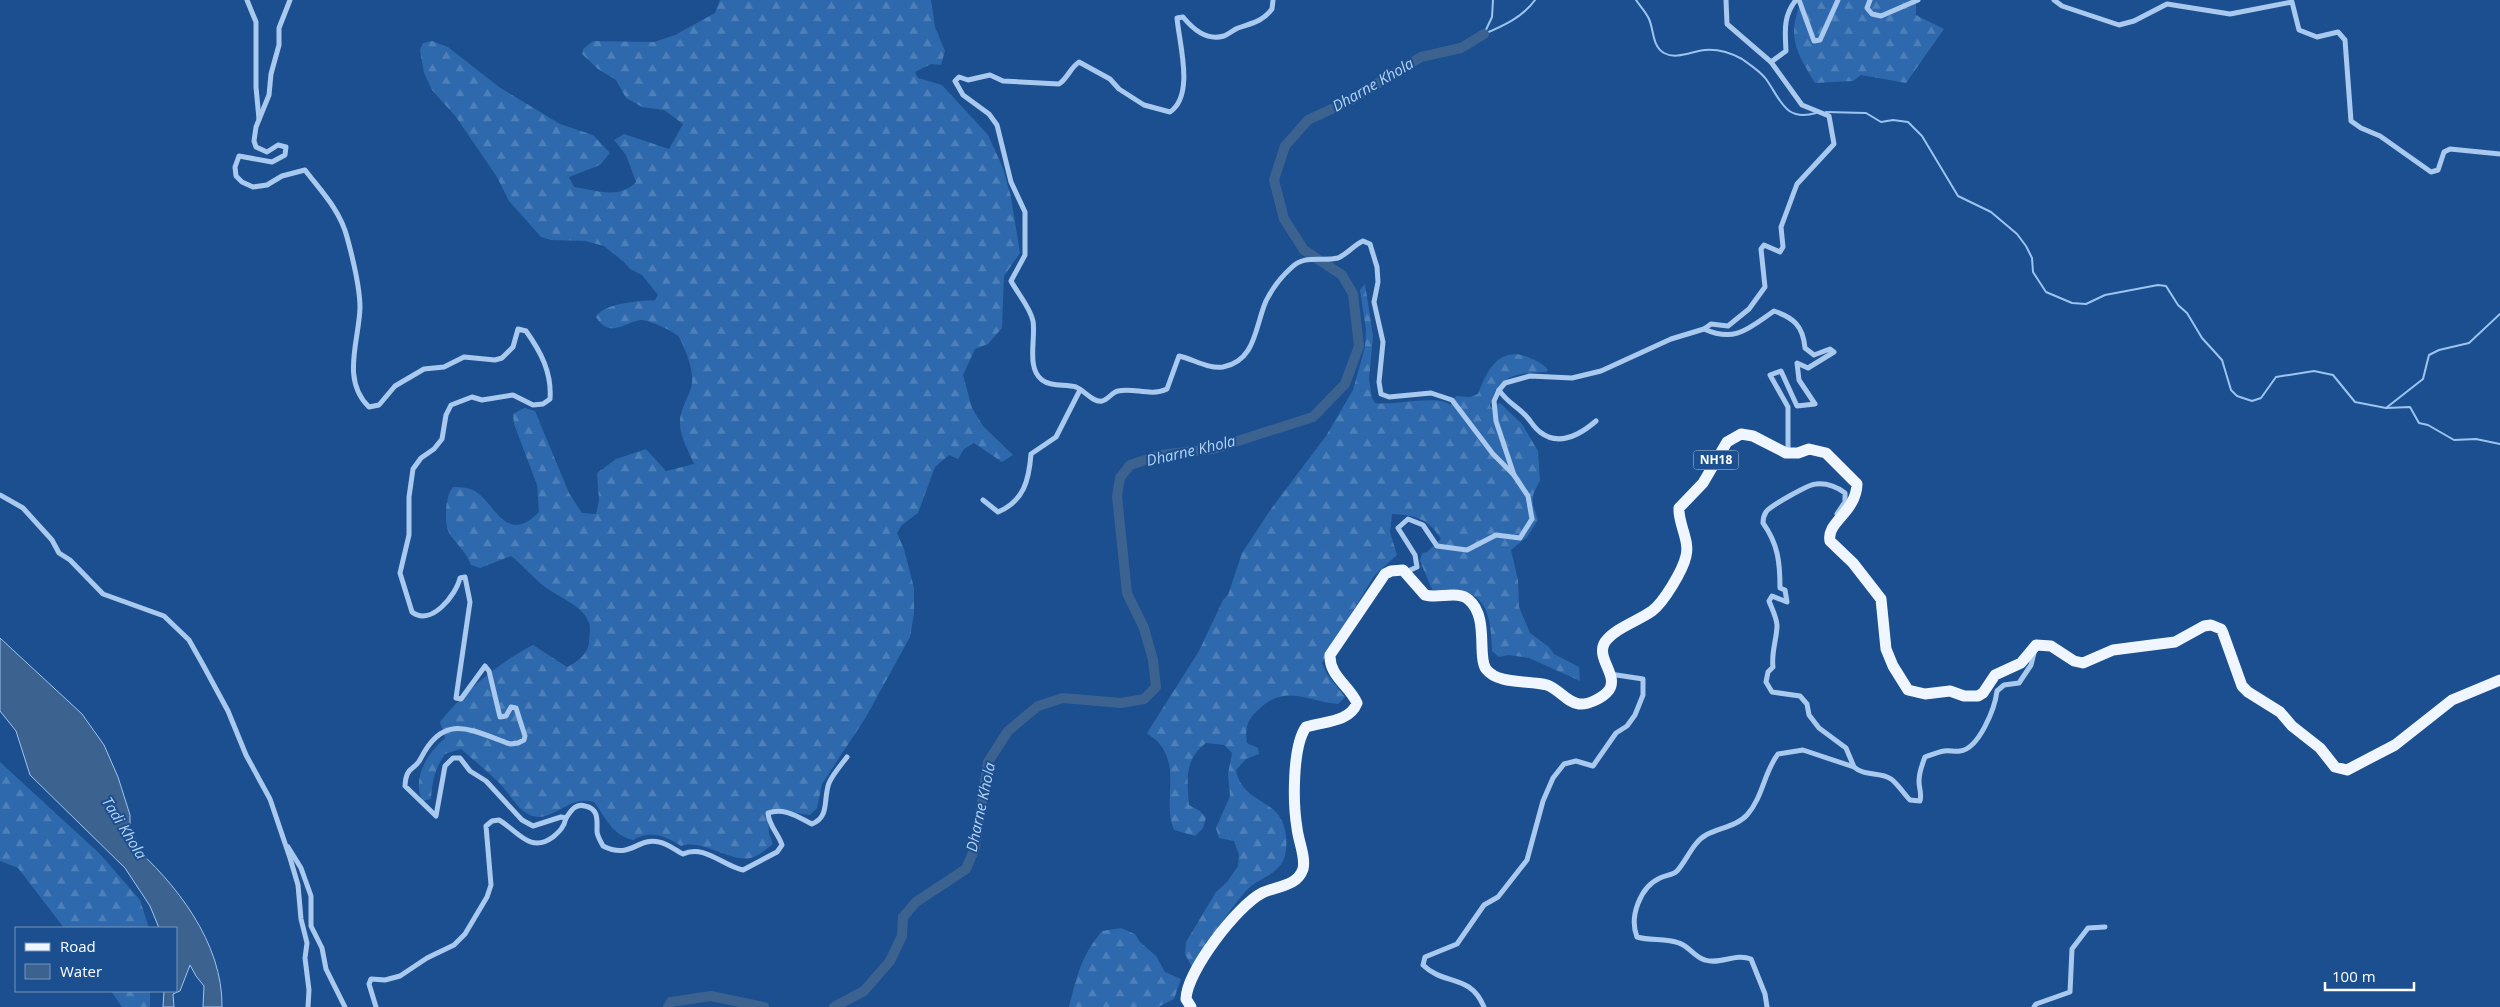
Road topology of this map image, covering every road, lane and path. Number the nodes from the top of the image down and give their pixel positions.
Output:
1 (247, 0) edge
2 (290, 0) edge
3 (1273, 0) edge
4 (1726, 0) edge
5 (1797, 0) edge
6 (1838, 0) edge
7 (1870, 0) edge
8 (1918, 0) edge
9 (2054, 0) edge
10 (1771, 62) junction
11 (259, 119) junction
12 (2500, 154) edge
13 (1704, 329) junction
14 (1080, 390) junction
15 (1499, 390) junction
16 (1596, 421) dead end
17 (1788, 454) junction
18 (1514, 475) junction
19 (0, 495) edge
20 (983, 500) dead end
21 (1830, 529) junction
22 (1406, 572) junction
23 (2036, 645) junction
24 (1609, 674) junction
25 (2500, 680) edge
26 (847, 757) dead end
27 (1854, 767) junction
28 (566, 818) junction
29 (284, 843) junction
30 (2105, 927) dead end
31 (308, 1007) edge
32 (345, 1007) edge
33 (376, 1007) edge
34 (1191, 1007) edge
35 (1484, 1007) edge
36 (1767, 1007) edge
37 (2034, 1007) edge

1 - 11 street
2 - 11 street
3 - 14 street
4 - 10 street
5 - 6 street
5 - 10 street
7 - 8 street
9 - 12 street
10 - 13 street
11 - 28 street
13 - 15 street
13 - 17 street
14 - 18 street
14 - 20 street
15 - 16 street
15 - 18 street
17 - 21 main road
17 - 24 main road, NH18
18 - 22 street
19 - 29 street
21 - 23 main road
21 - 27 street
22 - 24 main road
22 - 34 main road
23 - 25 main road
23 - 27 street
24 - 35 street
26 - 28 street
27 - 36 street
28 - 33 street
29 - 31 street
29 - 32 street
30 - 37 street

